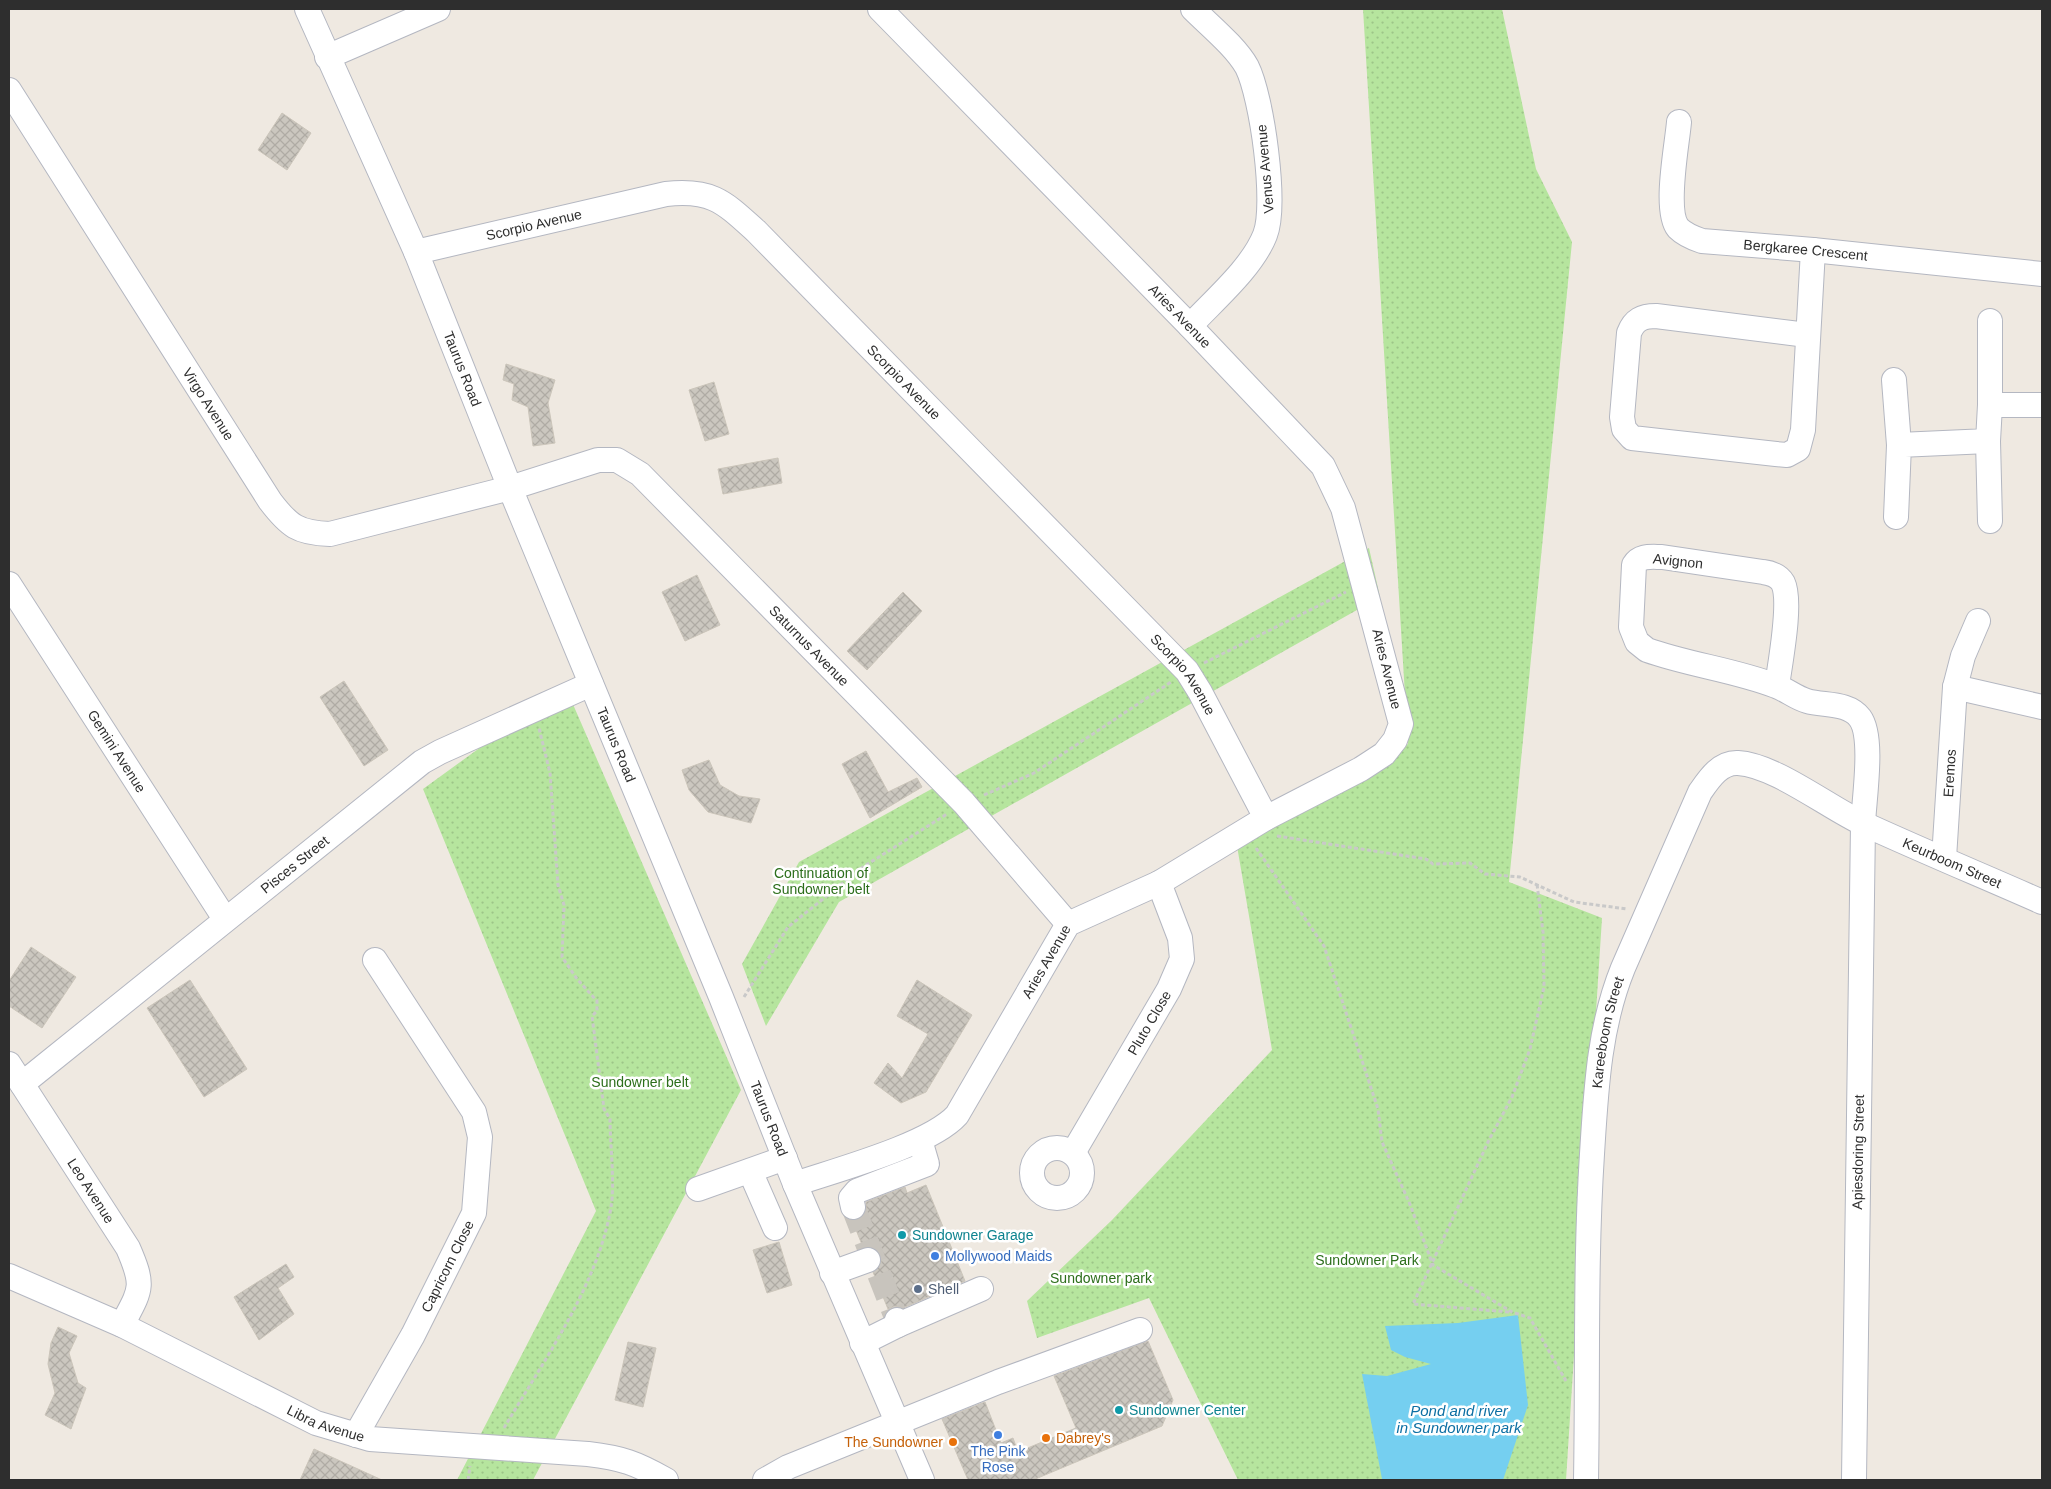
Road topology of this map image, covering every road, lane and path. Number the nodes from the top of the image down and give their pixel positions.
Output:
1 (306, 9) edge
2 (438, 9) edge
3 (880, 9) edge
4 (1193, 9) edge
5 (327, 57) junction
6 (9, 90) edge
7 (1679, 122) dead end
8 (1813, 250) junction
9 (416, 252) junction
10 (2042, 274) edge
11 (1990, 321) dead end
12 (1190, 326) junction
13 (1807, 335) junction
14 (1894, 380) dead end
15 (1990, 405) junction
16 (2042, 405) edge
17 (1988, 441) junction
18 (1899, 445) junction
19 (510, 488) junction
20 (1896, 517) dead end
21 (1990, 522) dead end
22 (1364, 583) junction
23 (9, 584) edge
24 (1978, 621) dead end
25 (1187, 671) junction
26 (591, 684) junction
27 (1777, 686) junction
28 (1955, 687) junction
29 (2042, 707) edge
30 (535, 710) junction
31 (964, 803) junction
32 (1266, 818) junction
33 (1863, 824) junction
34 (1244, 831) junction
35 (1944, 858) junction
36 (1159, 884) junction
37 (1537, 884) junction
38 (2042, 902) edge
39 (1647, 911) junction
40 (225, 919) junction
41 (1068, 924) junction
42 (375, 960) dead end
43 (729, 1021) junction
44 (9, 1064) edge
45 (22, 1084) junction
46 (920, 1140) junction
47 (1073, 1153) dead end
48 (785, 1158) junction
49 (750, 1171) junction
50 (795, 1184) junction
51 (698, 1190) dead end
52 (853, 1207) dead end
53 (775, 1228) dead end
54 (868, 1260) dead end
55 (1433, 1265) junction
56 (832, 1273) junction
57 (9, 1276) edge
58 (981, 1289) dead end
59 (1512, 1312) junction
60 (122, 1325) junction
61 (1140, 1330) dead end
62 (862, 1343) junction
63 (1568, 1385) dead end
64 (896, 1424) junction
65 (356, 1435) junction
66 (492, 1448) junction
67 (666, 1480) edge
68 (765, 1480) edge
69 (922, 1480) edge
70 (1586, 1480) edge
71 (1854, 1480) edge

1 - 5 street, Taurus Road
2 - 5 street
3 - 12 street, Aries Avenue
4 - 12 street, Venus Avenue
5 - 9 street, Taurus Road
6 - 19 street, Virgo Avenue
7 - 8 street, Bergkaree Crescent
8 - 10 street, Bergkaree Crescent
8 - 13 street
9 - 19 street, Taurus Road
9 - 25 street, Scorpio Avenue
11 - 15 street
12 - 22 street, Aries Avenue
13 - 13 street
14 - 18 street
15 - 16 street
15 - 17 street
17 - 18 street
17 - 21 street
18 - 20 street
19 - 26 street, Taurus Road
19 - 31 street, Saturnus Avenue
22 - 25 path
22 - 32 street, Aries Avenue
23 - 40 street, Gemini Avenue
24 - 28 street, Eremos
25 - 31 path
25 - 32 street, Scorpio Avenue
26 - 30 street, Pisces Street
26 - 43 street, Taurus Road
27 - 27 street, Avignon
27 - 33 street, Avignon
28 - 29 street
28 - 35 street, Eremos
30 - 40 street, Pisces Street
30 - 66 path
31 - 41 street, Saturnus Avenue
31 - 43 path
32 - 34 street, Aries Avenue
33 - 35 street, Keurboom Street
33 - 39 street, Kareeboom Street
33 - 71 street, Apiesdoring Street
34 - 36 street, Aries Avenue
34 - 37 path
34 - 55 path
35 - 38 street, Keurboom Street
36 - 41 street, Aries Avenue
36 - 47 street, Pluto Close
37 - 39 path
37 - 55 path
39 - 70 street, Kareeboom Street
40 - 45 street, Pisces Street
41 - 46 street, Aries Avenue
42 - 65 street, Capricorn Close
43 - 48 street, Taurus Road
44 - 45 street, Leo Avenue
45 - 60 street, Leo Avenue
46 - 50 street, Aries Avenue
46 - 52 street
48 - 49 street
48 - 50 street, Taurus Road
49 - 51 street
49 - 53 street
50 - 56 street, Taurus Road
54 - 56 street
55 - 59 path
55 - 59 path
56 - 62 street, Taurus Road
57 - 60 street, Libra Avenue
58 - 62 street
59 - 63 path
60 - 65 street, Libra Avenue
61 - 64 street
62 - 64 street, Taurus Road
64 - 68 street
64 - 69 street, Taurus Road
65 - 66 street, Libra Avenue
66 - 67 street, Libra Avenue

